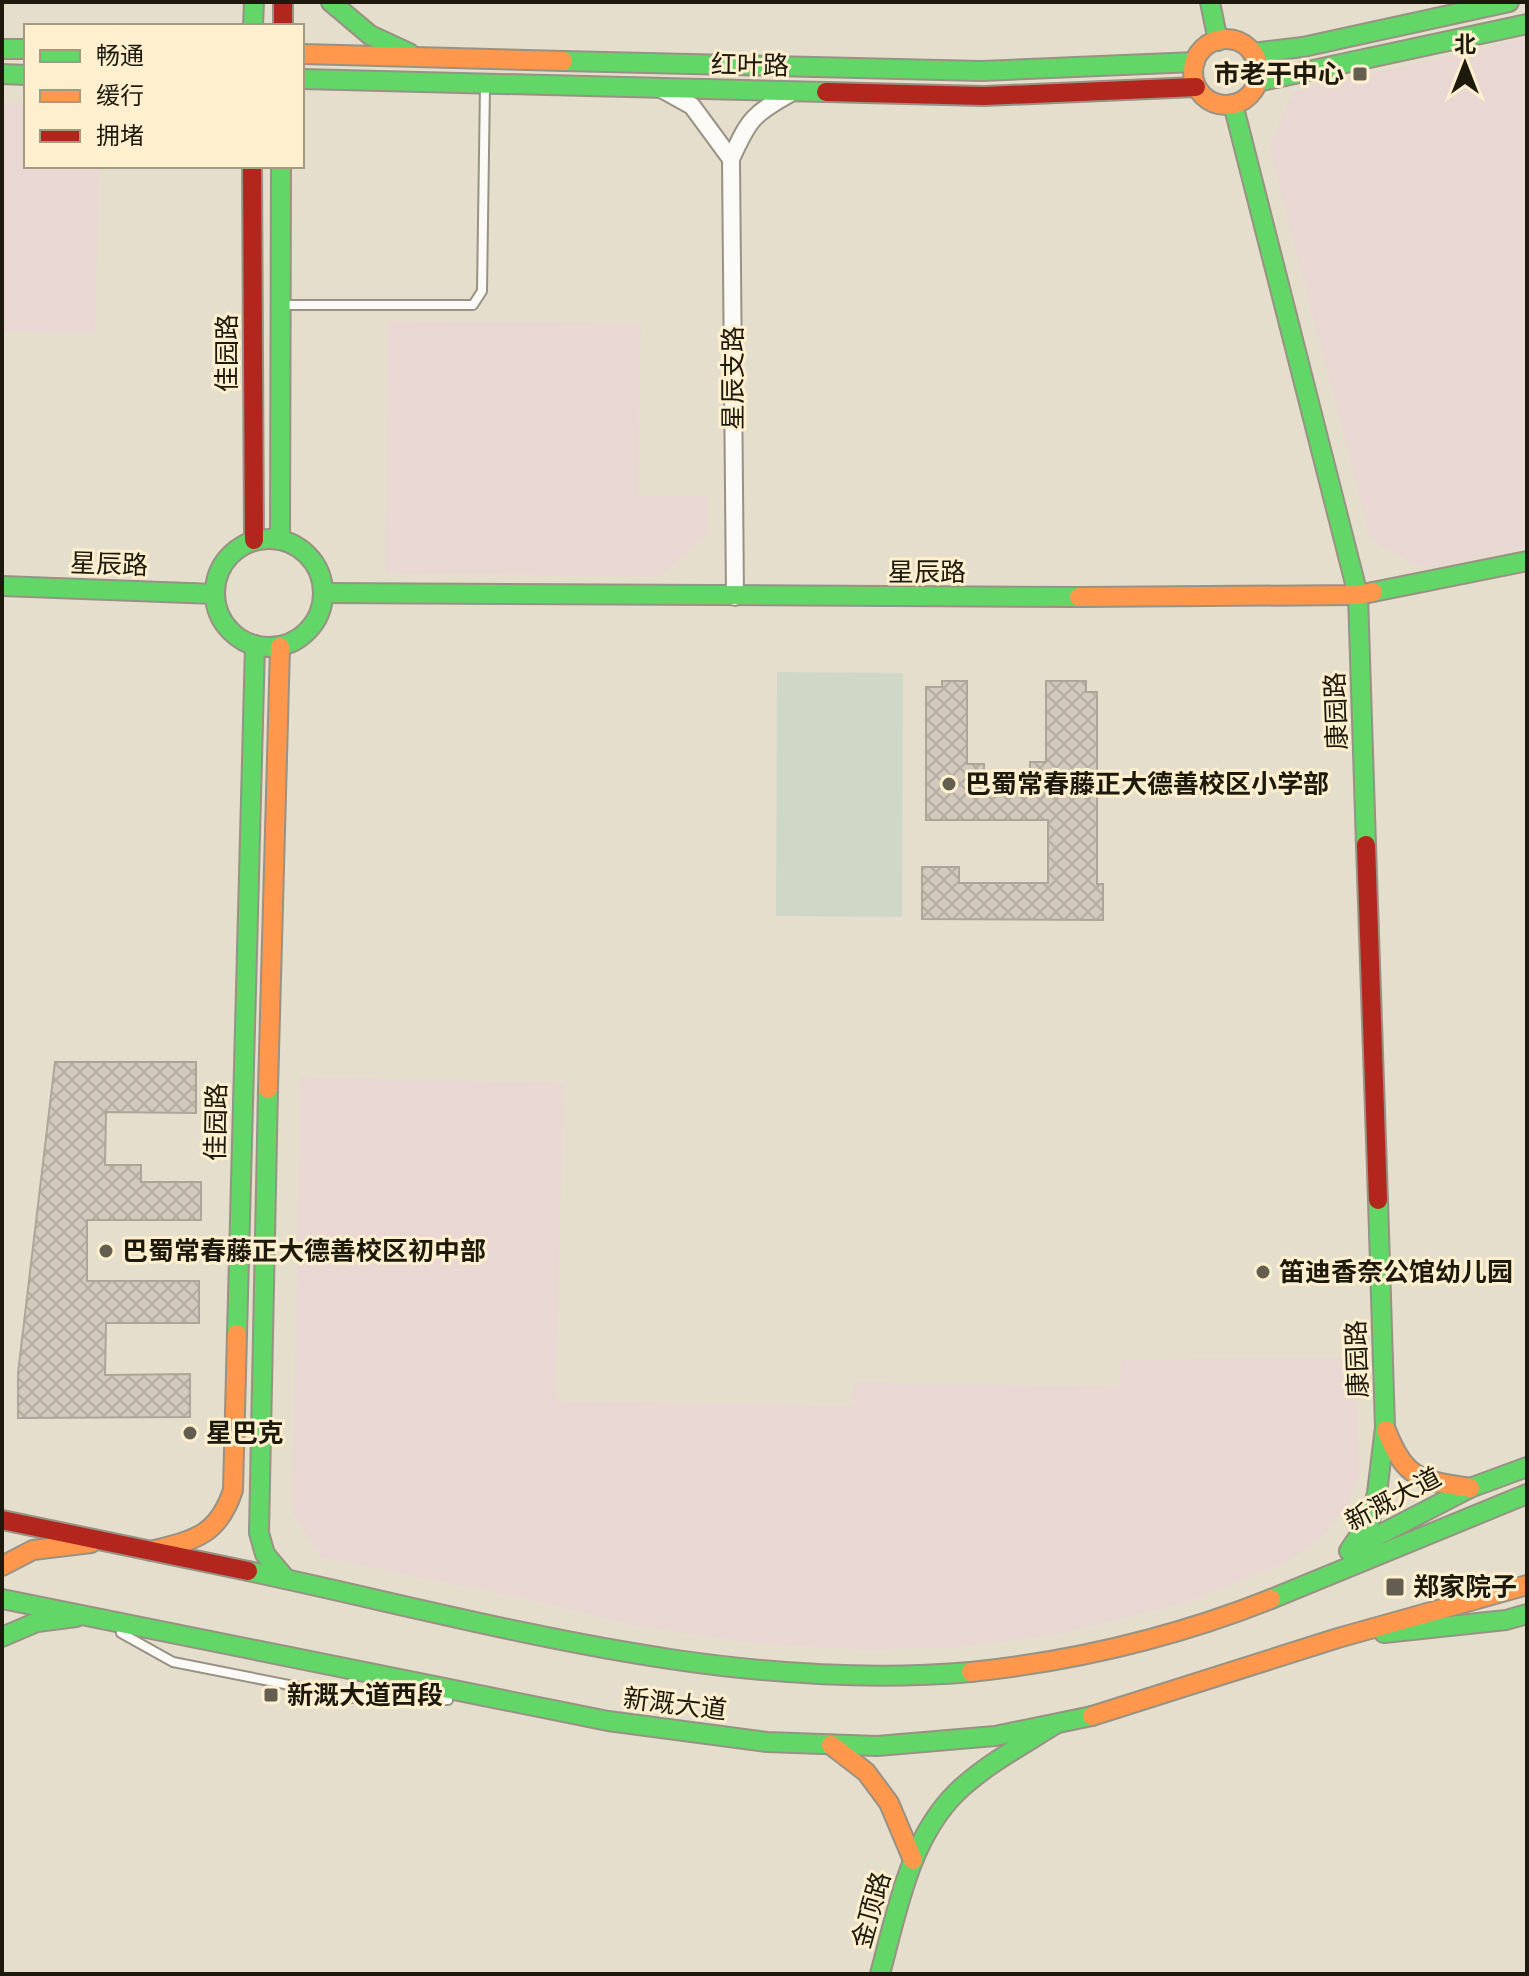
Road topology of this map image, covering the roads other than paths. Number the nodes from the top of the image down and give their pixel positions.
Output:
1 (254, 2) edge
2 (283, 2) edge
3 (331, 2) edge
4 (1210, 2) edge
5 (1509, 2) edge
6 (253, 24) edge
7 (283, 24) edge
8 (1527, 24) edge
9 (1218, 41) junction
10 (2, 49) edge
11 (24, 49) edge
12 (1252, 53) junction
13 (304, 54) edge
14 (418, 58) junction
15 (1195, 62) junction
16 (2, 74) edge
17 (24, 75) edge
18 (304, 79) edge
19 (1257, 82) junction
20 (485, 84) junction
21 (1196, 87) junction
22 (662, 89) junction
23 (792, 92) junction
24 (1233, 104) junction
25 (731, 159) junction
26 (252, 168) edge
27 (281, 168) edge
28 (281, 305) junction
29 (254, 540) junction
30 (280, 540) junction
31 (1527, 561) edge
32 (2, 586) edge
33 (323, 593) junction
34 (215, 594) junction
35 (1358, 595) junction
36 (735, 597) junction
37 (255, 645) junction
38 (280, 647) junction
39 (1385, 1427) junction
40 (1527, 1467) edge
41 (1470, 1488) junction
42 (1527, 1494) edge
43 (2, 1520) edge
44 (110, 1543) junction
45 (151, 1551) junction
46 (1349, 1551) junction
47 (2, 1566) edge
48 (286, 1579) junction
49 (1527, 1585) edge
50 (1291, 1592) junction
51 (2, 1599) edge
52 (1527, 1614) edge
53 (80, 1617) junction
54 (100, 1621) junction
55 (2, 1637) edge
56 (1338, 1638) junction
57 (503, 1701) junction
58 (1055, 1724) junction
59 (831, 1745) junction
60 (913, 1860) junction
61 (880, 1974) edge

1 - 6 main road
2 - 7 main road
3 - 14 main road
4 - 9 main road
5 - 12 main road
8 - 19 main road
9 - 12 main road
9 - 15 main road
10 - 11 main road
12 - 19 main road
13 - 14 main road, 红叶路
14 - 15 main road, 红叶路
15 - 21 main road
16 - 17 main road
18 - 20 main road, 红叶路
19 - 24 main road
20 - 22 main road, 红叶路
20 - 28 lane
21 - 23 main road, 红叶路
21 - 24 main road
22 - 23 main road, 红叶路
22 - 25 street
23 - 25 street
24 - 35 main road, 康园路
25 - 36 street, 星辰支路
26 - 29 main road, 佳园路
27 - 28 main road, 佳园路
28 - 30 main road, 佳园路
29 - 30 main road
29 - 34 main road
30 - 33 main road
31 - 35 main road, 星辰路
32 - 34 main road, 星辰路
33 - 36 main road, 星辰路
33 - 38 main road
34 - 37 main road
35 - 36 main road, 星辰路
35 - 39 main road, 康园路
37 - 38 main road
37 - 45 main road, 佳园路
38 - 48 main road, 佳园路
39 - 41 main road
39 - 46 main road, 康园路
40 - 41 main road, 新溉大道
41 - 46 main road, 新溉大道
42 - 50 main road, 新溉大道
43 - 44 main road, 新溉大道
44 - 45 main road, 新溉大道
44 - 47 main road
45 - 48 main road, 新溉大道
46 - 50 main road, 新溉大道
48 - 50 main road, 新溉大道
49 - 56 main road, 新溉大道
51 - 53 main road, 新溉大道
52 - 56 main road, 新溉大道
53 - 54 main road, 新溉大道
53 - 55 main road
54 - 57 main road, 新溉大道
54 - 57 lane
56 - 58 main road, 新溉大道
57 - 59 main road, 新溉大道
58 - 59 main road, 新溉大道
58 - 60 main road, 金顶路
59 - 60 main road
60 - 61 main road, 金顶路

